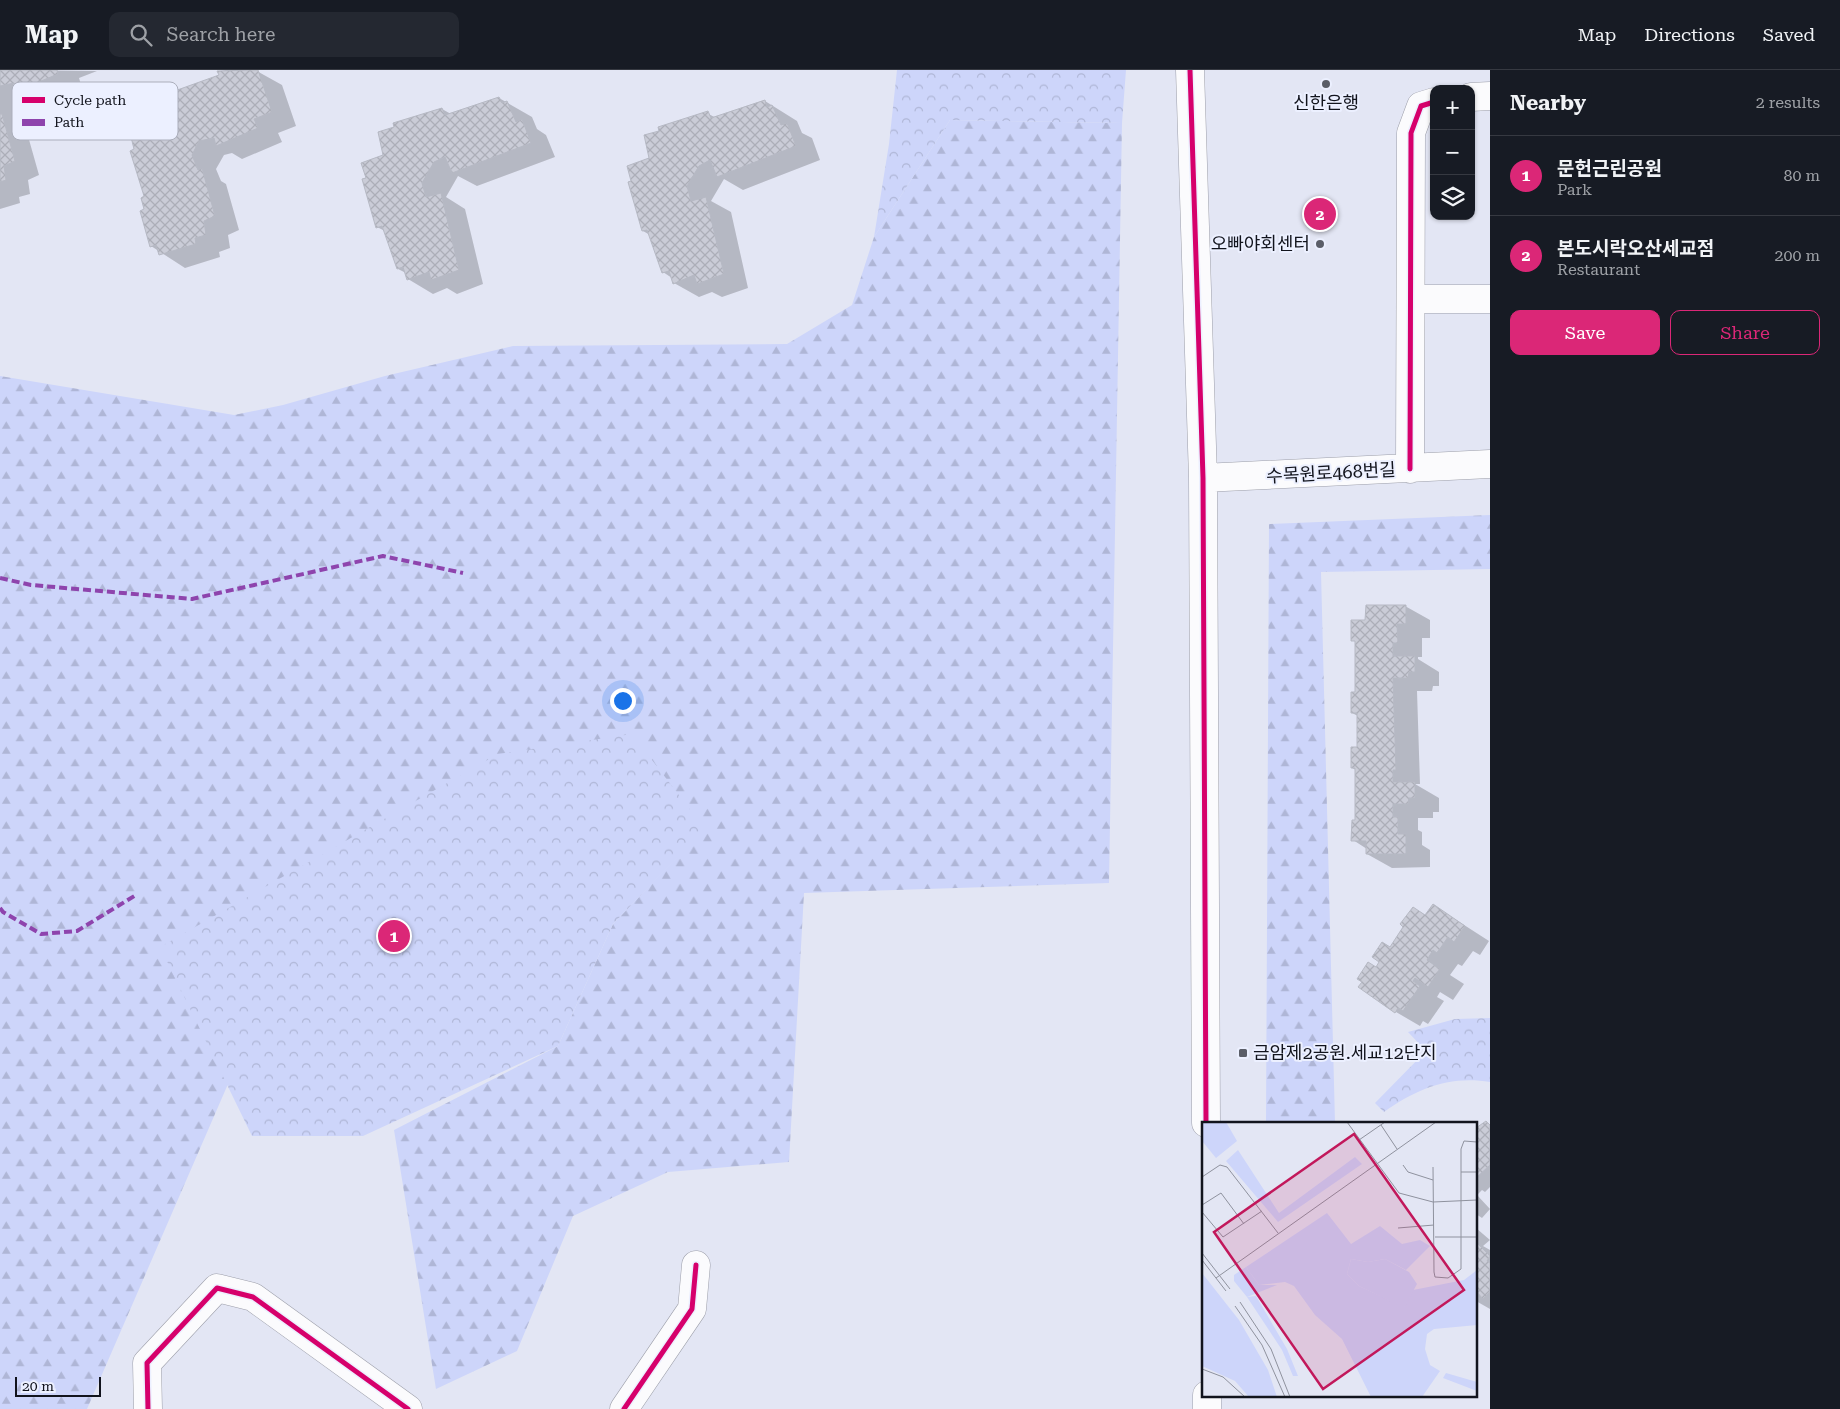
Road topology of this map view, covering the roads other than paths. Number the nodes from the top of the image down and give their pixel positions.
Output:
1 (1190, 70) edge
2 (1490, 96) edge
3 (1475, 97) edge
4 (1430, 103) edge
5 (1411, 299) junction
6 (1490, 300) edge
7 (1490, 464) edge
8 (1410, 469) junction
9 (1203, 478) junction
10 (1206, 1122) edge
11 (696, 1266) dead end
12 (1207, 1396) edge
13 (148, 1409) edge
14 (408, 1409) edge
15 (624, 1409) edge
16 (1207, 1409) edge

1 - 9 street
2 - 3 street
4 - 5 street
5 - 6 street
5 - 8 street
7 - 8 street, 수목원로468번길
8 - 9 street, 수목원로468번길
9 - 10 street
11 - 15 street
12 - 16 street
13 - 14 street

